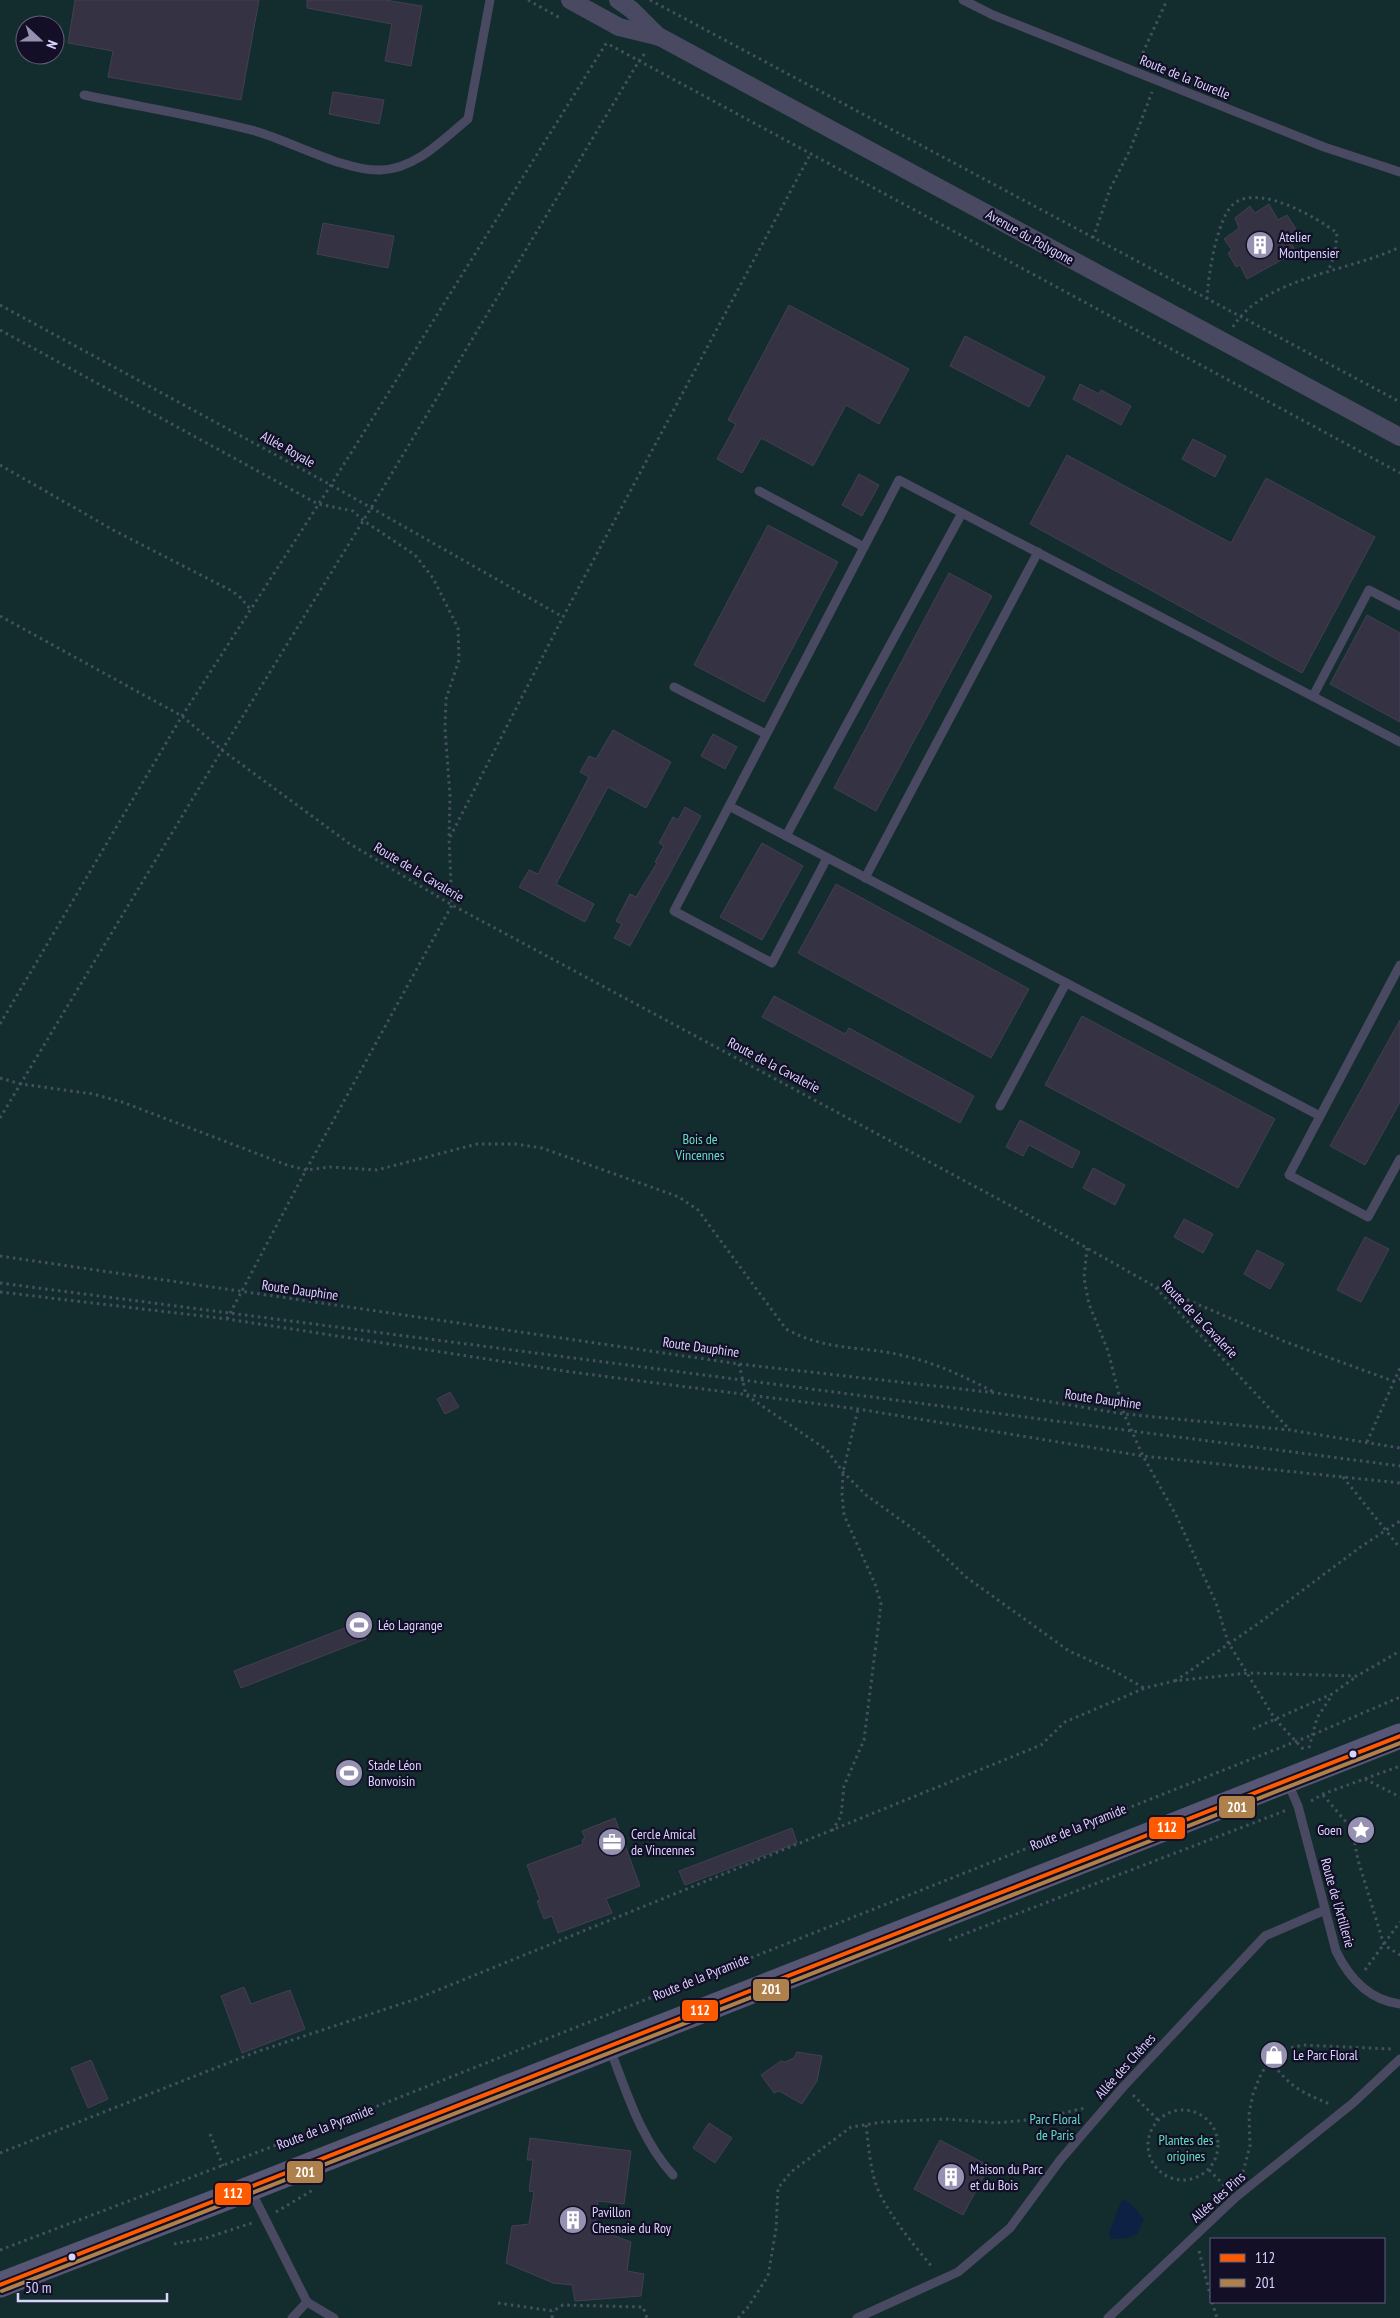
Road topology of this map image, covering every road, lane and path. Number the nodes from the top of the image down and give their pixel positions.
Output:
1 (490, 0) edge
2 (528, 0) edge
3 (570, 0) edge
4 (618, 0) edge
5 (650, 0) edge
6 (963, 0) edge
7 (1167, 0) edge
8 (563, 19) dead end
9 (619, 27) junction
10 (660, 37) junction
11 (598, 38) dead end
12 (606, 43) junction
13 (639, 60) junction
14 (1134, 71) junction
15 (1155, 80) junction
16 (84, 95) dead end
17 (811, 153) junction
18 (1400, 172) edge
19 (1093, 238) junction
20 (1400, 247) edge
21 (1328, 272) junction
22 (1207, 299) junction
23 (0, 305) edge
24 (1239, 316) junction
25 (0, 330) edge
26 (1223, 343) junction
27 (1400, 402) edge
28 (1400, 437) edge
29 (0, 465) edge
30 (1400, 473) edge
31 (331, 485) junction
32 (760, 491) dead end
33 (318, 504) junction
34 (371, 508) junction
35 (962, 512) junction
36 (364, 521) junction
37 (864, 547) junction
38 (1038, 552) junction
39 (1400, 606) edge
40 (250, 609) junction
41 (0, 616) edge
42 (563, 618) junction
43 (674, 687) dead end
44 (1313, 696) junction
45 (182, 716) junction
46 (766, 734) junction
47 (1400, 742) edge
48 (222, 750) junction
49 (728, 806) junction
50 (786, 836) junction
51 (449, 839) junction
52 (827, 858) junction
53 (865, 878) junction
54 (452, 905) junction
55 (1400, 965) edge
56 (1066, 983) junction
57 (0, 1024) edge
58 (0, 1078) edge
59 (22, 1084) junction
60 (1000, 1106) dead end
61 (1320, 1116) junction
62 (0, 1118) edge
63 (1400, 1159) edge
64 (306, 1170) junction
65 (1087, 1248) junction
66 (0, 1256) edge
67 (0, 1283) edge
68 (1154, 1286) junction
69 (0, 1292) edge
70 (240, 1292) junction
71 (230, 1312) junction
72 (227, 1319) junction
73 (739, 1364) junction
74 (1400, 1368) edge
75 (743, 1379) junction
76 (1400, 1379) edge
77 (1393, 1381) junction
78 (997, 1394) junction
79 (746, 1395) junction
80 (858, 1409) junction
81 (1124, 1414) junction
82 (1290, 1430) junction
83 (1132, 1432) junction
84 (1367, 1442) junction
85 (1400, 1448) edge
86 (1143, 1456) junction
87 (1400, 1466) edge
88 (843, 1472) junction
89 (1342, 1477) junction
90 (1400, 1483) edge
91 (1400, 1521) edge
92 (1386, 1530) junction
93 (1400, 1548) edge
94 (1228, 1642) junction
95 (1400, 1651) edge
96 (1248, 1673) junction
97 (1357, 1676) junction
98 (1174, 1681) junction
99 (1145, 1688) junction
100 (1332, 1694) junction
101 (1400, 1697) edge
102 (1275, 1719) junction
103 (1253, 1729) dead end
104 (1312, 1735) junction
105 (1400, 1736) edge
106 (1295, 1741) junction
107 (1400, 1766) edge
108 (1312, 1770) junction
109 (1365, 1779) junction
110 (1286, 1780) junction
111 (1322, 1794) junction
112 (1400, 1796) edge
113 (1298, 1806) junction
114 (832, 1831) junction
115 (1325, 1910) junction
116 (1400, 1922) edge
117 (1384, 1945) junction
118 (1400, 1955) edge
119 (1356, 1982) junction
120 (1400, 2004) edge
121 (609, 2047) junction
122 (1394, 2049) dead end
123 (1270, 2060) junction
124 (1400, 2060) edge
125 (1124, 2086) junction
126 (1110, 2103) junction
127 (1344, 2110) junction
128 (1158, 2120) junction
129 (866, 2125) junction
130 (210, 2134) dead end
131 (0, 2152) edge
132 (223, 2166) junction
133 (1208, 2170) junction
134 (673, 2175) dead end
135 (250, 2189) junction
136 (1236, 2197) junction
137 (1195, 2236) junction
138 (0, 2250) edge
139 (943, 2279) junction
140 (0, 2285) edge
141 (1210, 2292) edge
142 (307, 2302) junction
143 (1213, 2303) edge
144 (498, 2304) dead end
145 (553, 2311) junction
146 (292, 2318) edge
147 (334, 2318) edge
148 (552, 2318) edge
149 (648, 2318) edge
150 (738, 2318) edge
151 (857, 2318) edge
152 (1108, 2318) edge
153 (1216, 2318) edge

1 - 16 lane
2 - 8 path
3 - 9 street, Avenue du Polygone
4 - 10 street, Avenue du Polygone
5 - 19 path
6 - 14 lane, Route de la Tourelle
7 - 14 path
9 - 10 street, Avenue du Polygone
9 - 12 path
10 - 13 path
10 - 26 street, Avenue du Polygone
11 - 12 path
12 - 13 path
12 - 31 path
13 - 17 path
13 - 34 path
14 - 15 lane, Route de la Tourelle
15 - 18 lane, Route de la Tourelle
15 - 19 path
17 - 30 path
17 - 42 path
19 - 22 path
20 - 21 path
21 - 22 path
21 - 24 path
22 - 24 path
23 - 31 path, Allée Royale
24 - 26 path
24 - 27 path
25 - 33 path
26 - 28 street, Avenue du Polygone
29 - 40 path
31 - 33 path
31 - 34 path, Allée Royale
32 - 37 lane
33 - 36 path
33 - 40 path
34 - 36 path
34 - 42 path, Allée Royale
35 - 37 lane
35 - 38 lane
35 - 50 lane
36 - 48 path
36 - 51 path
37 - 46 lane
38 - 44 lane
38 - 53 lane
39 - 44 lane
40 - 45 path
41 - 45 path
42 - 51 path
43 - 46 lane
44 - 47 lane
45 - 48 path
45 - 57 path
46 - 49 lane
48 - 54 path, Route de la Cavalerie
48 - 59 path
49 - 50 lane
49 - 52 lane
50 - 52 lane
51 - 54 path
52 - 53 lane
53 - 56 lane
54 - 64 path
54 - 65 path, Route de la Cavalerie
55 - 61 lane
56 - 60 lane
56 - 61 lane
58 - 59 path
59 - 62 path
59 - 64 path
61 - 63 lane
64 - 70 path
64 - 78 path
65 - 68 path, Route de la Cavalerie
65 - 81 path
66 - 70 path, Route Dauphine
67 - 71 path, Route Dauphine
68 - 77 path
68 - 82 path, Route de la Cavalerie
69 - 72 path
70 - 71 path
70 - 73 path, Route Dauphine
71 - 72 path
71 - 75 path, Route Dauphine
72 - 79 path
73 - 75 path
73 - 78 path, Route Dauphine
74 - 77 path
75 - 79 path
75 - 83 path, Route Dauphine
76 - 77 path
77 - 84 path
78 - 81 path, Route Dauphine
79 - 80 path
79 - 88 path
80 - 86 path
80 - 88 path
81 - 82 path, Route Dauphine
81 - 83 path
82 - 84 path, Route Dauphine
83 - 86 path
83 - 87 path, Route Dauphine
84 - 85 path, Route Dauphine
86 - 89 path
86 - 94 path
88 - 99 path
88 - 114 path
89 - 90 path
89 - 92 path
91 - 92 path
92 - 93 path
92 - 94 path
94 - 96 path
94 - 98 path
95 - 97 path
96 - 97 path
96 - 98 path
96 - 102 path
97 - 100 path
98 - 99 path
99 - 114 path
100 - 102 path
100 - 104 path
101 - 104 path, Route de la Pyramide
102 - 103 path
102 - 106 path
104 - 106 path, Route de la Pyramide
104 - 106 path
105 - 108 street, Route de la Pyramide
106 - 132 path, Route de la Pyramide
107 - 109 path
108 - 110 street, Route de la Pyramide
108 - 111 path
109 - 111 path
109 - 112 path
110 - 113 lane, Route de l'Artillerie
110 - 121 street, Route de la Pyramide
111 - 113 path
111 - 117 path
113 - 115 lane, Route de l'Artillerie
114 - 131 path
115 - 119 lane, Route de l'Artillerie
115 - 125 lane, Allée des Chênes
116 - 117 path
117 - 118 path
117 - 119 path
119 - 120 lane, Route de l'Artillerie
121 - 134 lane
121 - 135 street, Route de la Pyramide
122 - 123 path
123 - 127 path
123 - 136 path
124 - 127 lane, Allée des Pins
125 - 126 lane, Allée des Chênes
125 - 128 path
126 - 129 path
126 - 139 lane, Allée des Chênes
127 - 136 lane, Allée des Pins
128 - 133 path
128 - 133 path
129 - 139 path
129 - 150 path
130 - 132 path
132 - 138 path, Route de la Pyramide
133 - 136 path
135 - 140 street, Route de la Pyramide
135 - 142 lane
136 - 137 lane, Allée des Pins
137 - 141 path
137 - 152 lane, Allée des Pins
139 - 151 lane, Allée des Chênes
142 - 146 lane
142 - 147 lane
143 - 153 path
144 - 145 path
145 - 148 path
145 - 149 path

